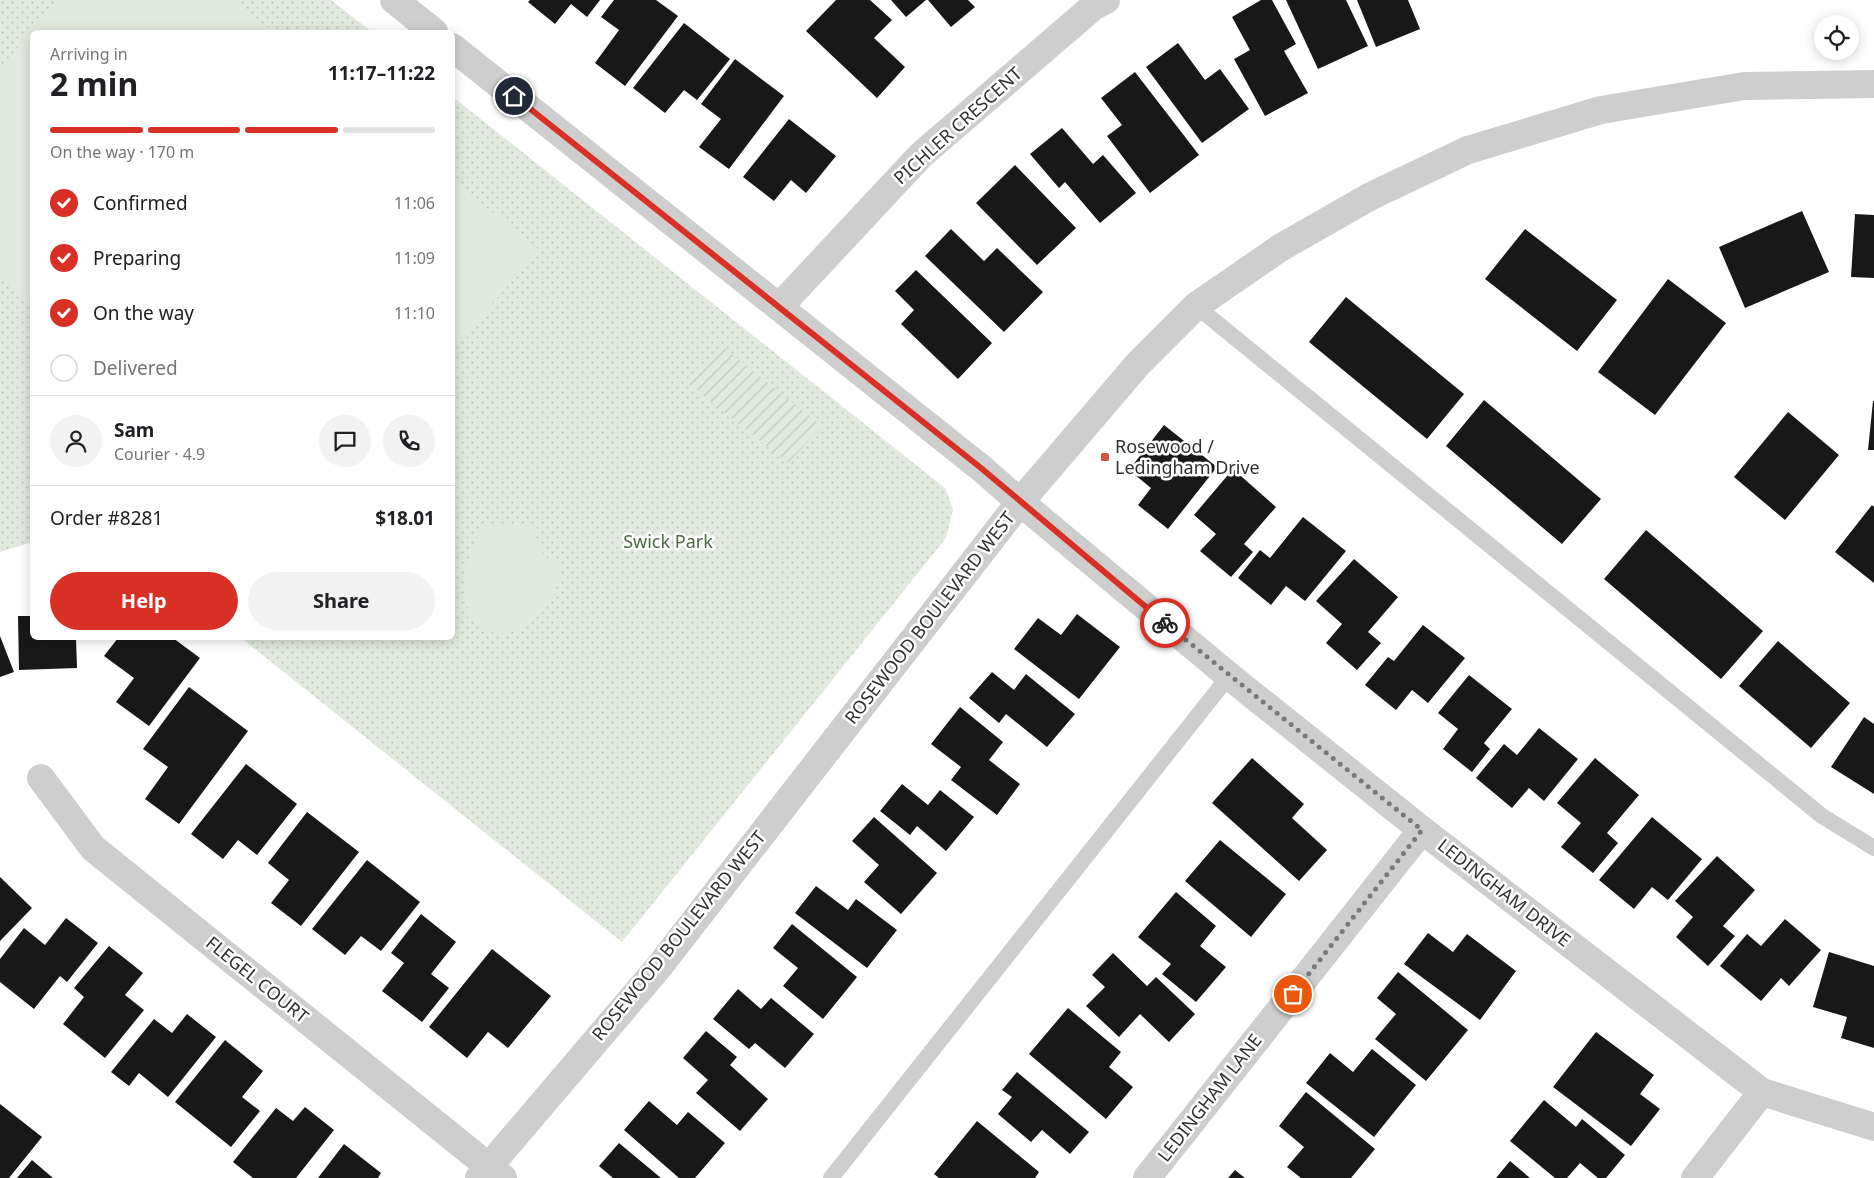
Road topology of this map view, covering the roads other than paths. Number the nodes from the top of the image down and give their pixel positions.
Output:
1 (394, 0) edge
2 (1106, 0) edge
3 (432, 30) edge
4 (455, 49) edge
5 (1874, 84) edge
6 (1196, 306) junction
7 (780, 307) junction
8 (1020, 502) junction
9 (1229, 676) junction
10 (41, 778) dead end
11 (1422, 830) junction
12 (1874, 848) edge
13 (1762, 1092) junction
14 (1874, 1127) edge
15 (490, 1174) edge
16 (831, 1178) edge
17 (1147, 1178) edge
18 (1694, 1178) edge

1 - 3 street
2 - 7 street, PICHLER CRESCENT
4 - 7 street, LEDINGHAM DRIVE
5 - 6 street, ROSEWOOD BOULEVARD WEST
6 - 8 street, ROSEWOOD BOULEVARD WEST
6 - 12 lane
7 - 8 street, LEDINGHAM DRIVE
8 - 9 street, LEDINGHAM DRIVE
8 - 15 street, ROSEWOOD BOULEVARD WEST
9 - 11 street, LEDINGHAM DRIVE
9 - 16 lane
10 - 15 street, FLEGEL COURT
11 - 13 street, LEDINGHAM DRIVE
11 - 17 street, LEDINGHAM LANE
13 - 14 street, LEDINGHAM DRIVE
13 - 18 street

